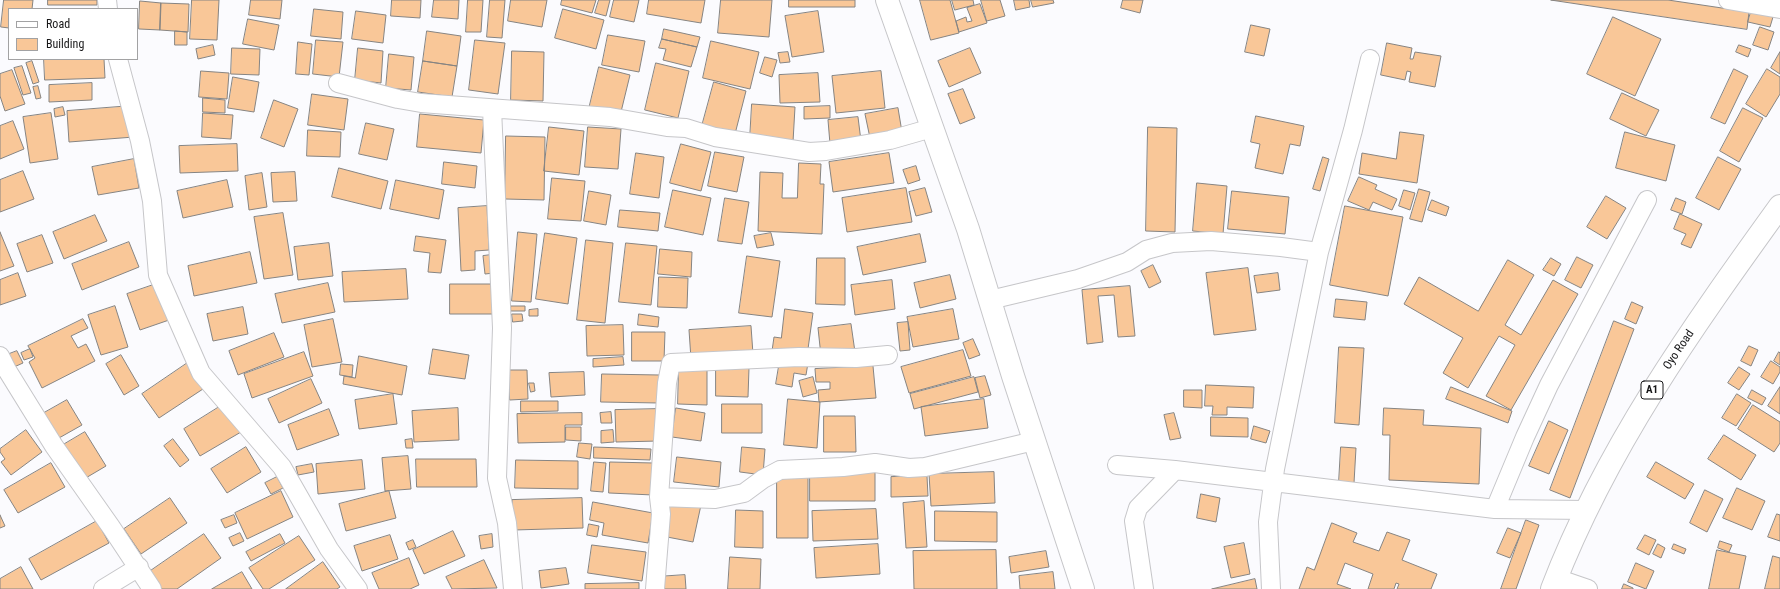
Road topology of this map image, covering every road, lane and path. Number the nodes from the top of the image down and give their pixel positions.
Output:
1 (1728, 0) edge
2 (888, 1) edge
3 (1780, 9) edge
4 (1370, 59) dead end
5 (118, 60) edge
6 (338, 83) dead end
7 (492, 109) junction
8 (932, 128) junction
9 (1647, 200) dead end
10 (1780, 206) edge
11 (1319, 252) junction
12 (990, 300) junction
13 (888, 355) dead end
14 (0, 356) edge
15 (1034, 441) junction
16 (1117, 465) dead end
17 (1175, 470) junction
18 (1273, 482) junction
19 (659, 497) junction
20 (1495, 509) junction
21 (1588, 510) junction
22 (139, 567) junction
23 (1554, 584) edge
24 (103, 589) edge
25 (152, 589) edge
26 (358, 589) edge
27 (513, 589) edge
28 (655, 589) edge
29 (1083, 589) edge
30 (1144, 589) edge
31 (1271, 589) edge
32 (1588, 589) edge

1 - 3 street
2 - 8 main road
4 - 11 street
5 - 26 street
6 - 7 street
7 - 8 street
7 - 27 street
8 - 12 main road
9 - 20 street
10 - 21 main road, Oyo Road / A1
11 - 12 street
11 - 18 street
12 - 15 main road
13 - 19 street
14 - 22 street
15 - 19 street
15 - 29 main road
16 - 17 street
17 - 18 street
17 - 30 street
18 - 20 street
18 - 31 street
19 - 28 street
20 - 21 street
21 - 23 main road, Oyo Road / A1
22 - 24 street
22 - 25 street
23 - 32 street

